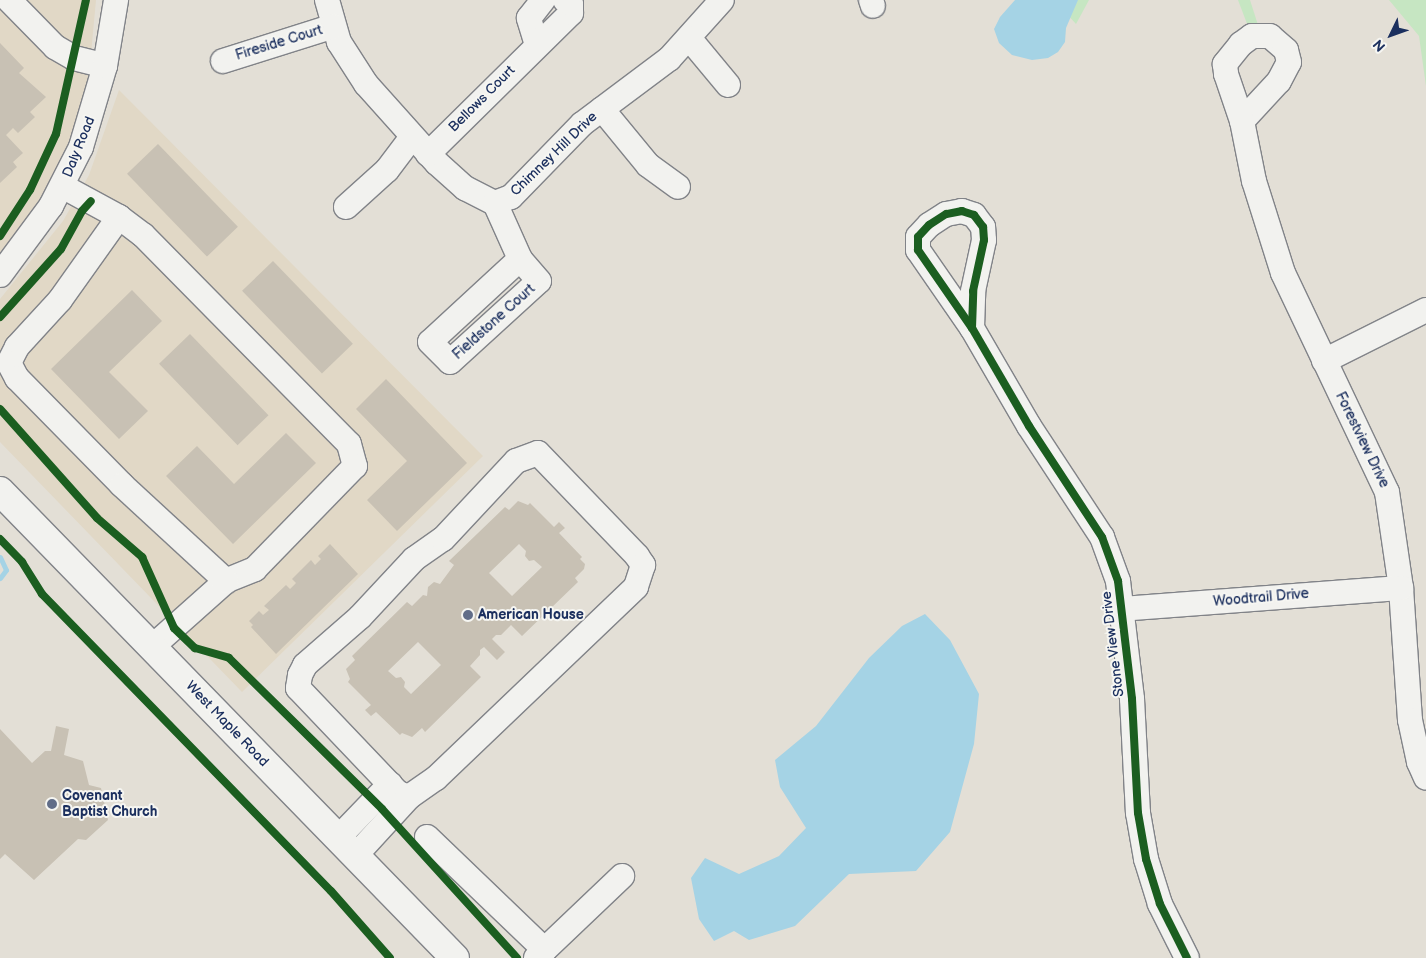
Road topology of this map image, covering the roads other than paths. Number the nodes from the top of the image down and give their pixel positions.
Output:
1 (10, 0) edge
2 (116, 0) edge
3 (327, 0) edge
4 (543, 0) edge
5 (565, 0) edge
6 (722, 0) edge
7 (334, 26) junction
8 (689, 38) junction
9 (537, 45) junction
10 (223, 61) dead end
11 (105, 66) junction
12 (728, 85) dead end
13 (602, 109) junction
14 (1242, 121) dead end
15 (420, 145) junction
16 (62, 186) junction
17 (678, 187) dead end
18 (495, 203) junction
19 (346, 208) dead end
20 (119, 217) junction
21 (520, 259) junction
22 (0, 275) edge
23 (1426, 310) edge
24 (972, 328) dead end
25 (1324, 361) junction
26 (0, 491) edge
27 (226, 581) junction
28 (1402, 588) junction
29 (1121, 609) junction
30 (152, 648) junction
31 (1426, 778) edge
32 (400, 790) junction
33 (427, 837) dead end
34 (346, 847) junction
35 (622, 876) dead end
36 (541, 954) edge
37 (454, 958) edge
38 (1187, 958) edge

1 - 11 street
2 - 11 street, Daly Road
3 - 7 street, Chimney Hill Drive
4 - 9 street
5 - 9 street, Bellows Court
6 - 8 street, Chimney Hill Drive
7 - 10 street, Fireside Court
7 - 15 street, Chimney Hill Drive
8 - 12 street
8 - 13 street, Chimney Hill Drive
9 - 15 street, Bellows Court
11 - 16 street, Daly Road
13 - 17 street
13 - 18 street, Chimney Hill Drive
14 - 25 street, Forestview Drive
15 - 18 street, Chimney Hill Drive
15 - 19 street, Bellows Court
16 - 20 street
16 - 22 street, Daly Road
18 - 21 street, Fieldstone Court
20 - 27 street
20 - 27 street
21 - 21 street, Fieldstone Court
23 - 25 street
24 - 29 street, Stone View Drive
25 - 28 street, Forestview Drive
26 - 30 main road, West Maple Road
27 - 30 street
28 - 29 street, Woodtrail Drive
28 - 31 street, Forestview Drive
29 - 38 street, Stone View Drive
30 - 34 main road, West Maple Road
32 - 32 street
32 - 34 street
33 - 36 street
34 - 37 main road, West Maple Road
35 - 36 street

